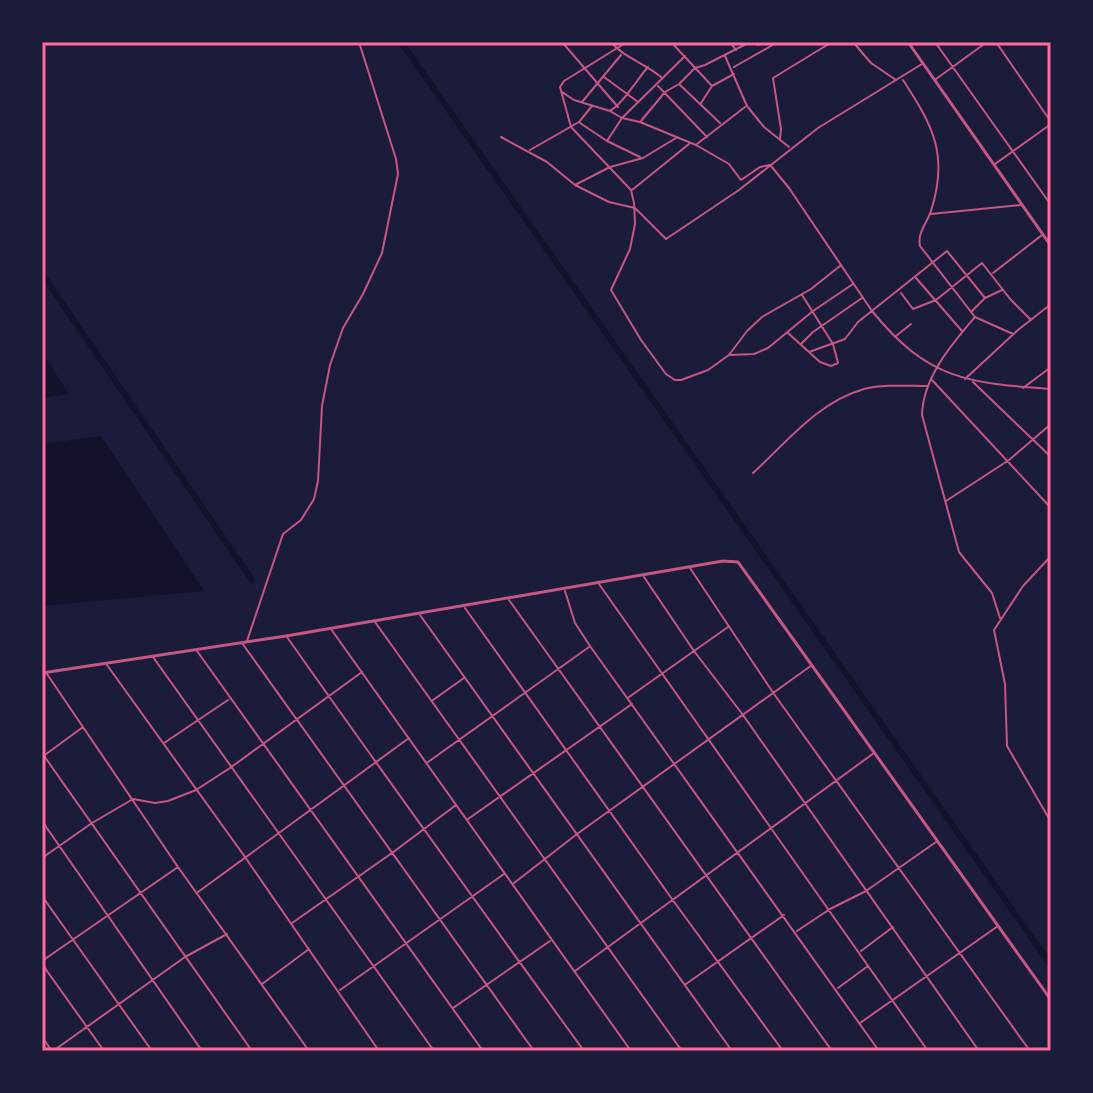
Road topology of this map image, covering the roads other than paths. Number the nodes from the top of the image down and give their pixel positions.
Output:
1 (359, 42) edge
2 (562, 42) edge
3 (611, 42) edge
4 (627, 42) edge
5 (671, 42) edge
6 (730, 42) edge
7 (752, 42) edge
8 (764, 42) edge
9 (777, 42) edge
10 (832, 42) edge
11 (853, 42) edge
12 (908, 42) edge
13 (935, 42) edge
14 (987, 42) edge
15 (996, 42) edge
16 (617, 49) junction
17 (736, 50) junction
18 (622, 54) junction
19 (724, 55) junction
20 (685, 56) junction
21 (923, 64) junction
22 (649, 66) junction
23 (695, 68) junction
24 (732, 68) junction
25 (952, 68) junction
26 (583, 69) junction
27 (734, 74) junction
28 (604, 77) junction
29 (662, 78) junction
30 (902, 78) junction
31 (935, 80) junction
32 (897, 81) junction
33 (597, 84) junction
34 (679, 84) junction
35 (656, 85) junction
36 (712, 86) junction
37 (561, 92) junction
38 (665, 92) junction
39 (626, 93) junction
40 (582, 102) junction
41 (639, 102) junction
42 (700, 104) junction
43 (593, 105) junction
44 (747, 106) junction
45 (618, 107) junction
46 (610, 111) junction
47 (622, 118) junction
48 (579, 122) junction
49 (640, 122) junction
50 (1051, 123) edge
51 (721, 124) junction
52 (571, 127) junction
53 (501, 137) dead end
54 (677, 137) junction
55 (707, 137) junction
56 (780, 140) junction
57 (607, 141) junction
58 (690, 143) junction
59 (696, 145) junction
60 (791, 149) junction
61 (527, 151) junction
62 (1012, 152) junction
63 (643, 158) junction
64 (995, 164) junction
65 (771, 165) junction
66 (610, 167) junction
67 (575, 185) junction
68 (631, 190) junction
69 (1022, 205) junction
70 (1051, 205) edge
71 (635, 208) junction
72 (930, 214) junction
73 (1043, 234) junction
74 (1051, 246) edge
75 (933, 263) junction
76 (840, 266) junction
77 (967, 274) junction
78 (991, 274) junction
79 (916, 277) junction
80 (853, 284) junction
81 (952, 287) junction
82 (1003, 290) junction
83 (899, 291) junction
84 (802, 295) junction
85 (863, 298) junction
86 (985, 298) junction
87 (936, 300) junction
88 (1051, 304) edge
89 (813, 311) junction
90 (872, 311) junction
91 (971, 312) junction
92 (975, 317) junction
93 (1031, 320) junction
94 (911, 324) dead end
95 (821, 327) junction
96 (787, 332) junction
97 (962, 332) junction
98 (1013, 334) junction
99 (895, 336) junction
100 (801, 344) junction
101 (833, 344) junction
102 (809, 352) junction
103 (729, 355) junction
104 (1051, 367) edge
105 (936, 369) junction
106 (931, 378) junction
107 (965, 379) junction
108 (972, 381) junction
109 (928, 386) junction
110 (1023, 388) junction
111 (1051, 389) edge
112 (1051, 424) edge
113 (1033, 440) junction
114 (1051, 457) edge
115 (1009, 460) junction
116 (753, 473) dead end
117 (944, 502) junction
118 (1051, 508) edge
119 (1051, 556) edge
120 (689, 567) junction
121 (643, 576) junction
122 (598, 583) junction
123 (564, 590) junction
124 (509, 599) junction
125 (465, 607) junction
126 (419, 614) junction
127 (1000, 618) junction
128 (375, 622) junction
129 (728, 627) junction
130 (330, 628) junction
131 (286, 636) junction
132 (244, 643) junction
133 (590, 646) junction
134 (196, 650) junction
135 (694, 651) junction
136 (153, 656) junction
137 (106, 664) junction
138 (813, 665) junction
139 (558, 669) junction
140 (44, 672) edge
141 (362, 672) junction
142 (662, 674) junction
143 (465, 677) junction
144 (525, 692) junction
145 (774, 694) junction
146 (329, 696) junction
147 (628, 697) junction
148 (230, 699) junction
149 (432, 700) junction
150 (632, 704) junction
151 (743, 715) junction
152 (493, 716) junction
153 (197, 720) junction
154 (297, 721) junction
155 (600, 726) junction
156 (84, 727) junction
157 (409, 738) junction
158 (460, 739) junction
159 (710, 739) junction
160 (163, 744) junction
161 (263, 744) junction
162 (568, 749) junction
163 (875, 753) junction
164 (43, 755) edge
165 (376, 762) junction
166 (427, 762) junction
167 (676, 764) junction
168 (230, 768) junction
169 (534, 773) junction
170 (836, 779) junction
171 (344, 785) junction
172 (644, 788) junction
173 (196, 790) junction
174 (500, 796) junction
175 (133, 799) junction
176 (804, 803) junction
177 (456, 805) junction
178 (311, 808) junction
179 (611, 811) junction
180 (467, 819) junction
181 (42, 821) edge
182 (1051, 822) edge
183 (92, 823) junction
184 (771, 828) junction
185 (425, 829) junction
186 (276, 833) junction
187 (577, 834) junction
188 (938, 841) junction
189 (60, 846) junction
190 (739, 851) junction
191 (392, 853) junction
192 (245, 857) junction
193 (42, 858) edge
194 (545, 860) junction
195 (178, 867) junction
196 (899, 867) junction
197 (505, 873) junction
198 (359, 875) junction
199 (705, 875) junction
200 (513, 884) junction
201 (866, 891) junction
202 (141, 892) junction
203 (197, 893) junction
204 (42, 896) edge
205 (471, 897) junction
206 (672, 899) junction
207 (324, 900) junction
208 (830, 909) junction
209 (108, 915) junction
210 (784, 915) junction
211 (438, 921) junction
212 (640, 923) junction
213 (291, 924) junction
214 (998, 926) junction
215 (893, 927) junction
216 (796, 932) junction
217 (227, 934) junction
218 (752, 937) junction
219 (72, 939) junction
220 (551, 940) junction
221 (406, 945) junction
222 (607, 947) junction
223 (309, 949) junction
224 (860, 952) junction
225 (960, 952) junction
226 (185, 957) junction
227 (719, 961) junction
228 (42, 963) edge
229 (520, 963) junction
230 (869, 965) junction
231 (373, 967) junction
232 (574, 971) junction
233 (929, 976) junction
234 (153, 980) junction
235 (685, 984) junction
236 (261, 985) junction
237 (486, 986) junction
238 (837, 988) junction
239 (339, 991) junction
240 (893, 1000) junction
241 (1051, 1000) edge
242 (119, 1005) junction
243 (452, 1008) junction
244 (859, 1023) junction
245 (87, 1027) junction
246 (42, 1037) edge
247 (53, 1051) edge
248 (104, 1051) edge
249 (152, 1051) edge
250 (202, 1051) edge
251 (252, 1051) edge
252 (309, 1051) edge
253 (379, 1051) edge
254 (434, 1051) edge
255 (483, 1051) edge
256 (534, 1051) edge
257 (584, 1051) edge
258 (631, 1051) edge
259 (682, 1051) edge
260 (732, 1051) edge
261 (783, 1051) edge
262 (832, 1051) edge
263 (879, 1051) edge
264 (928, 1051) edge
265 (979, 1051) edge
266 (1030, 1051) edge

1 - 132 street
2 - 26 street
3 - 16 street
4 - 16 street
5 - 20 street
6 - 17 street
7 - 8 street
7 - 17 street
9 - 24 street
10 - 56 street
11 - 32 street
12 - 21 street
13 - 25 street
14 - 25 street
15 - 50 street
16 - 18 street
16 - 26 street
17 - 19 street
18 - 22 street
18 - 28 street
19 - 23 street
19 - 24 street
20 - 23 street
20 - 29 street
21 - 30 street
21 - 31 street
22 - 29 street
22 - 39 street
23 - 34 street
23 - 36 street
24 - 27 street
25 - 31 street
25 - 62 street
26 - 33 street
26 - 37 street
27 - 36 street
27 - 44 street
28 - 33 street
28 - 39 street
29 - 35 street
30 - 32 street
30 - 72 street
31 - 64 street
32 - 60 street
33 - 40 street
33 - 45 street
34 - 38 street
34 - 42 street
35 - 38 street
35 - 41 street
36 - 42 street
37 - 40 street
37 - 52 street
38 - 49 street
38 - 55 street
39 - 41 street
39 - 45 street
40 - 43 street
41 - 47 street
42 - 51 street
43 - 46 street
43 - 48 street
44 - 51 street
44 - 56 street
45 - 46 street
46 - 47 street
47 - 49 street
47 - 57 street
48 - 52 street
48 - 57 street
49 - 54 street
50 - 62 street
51 - 55 street
52 - 61 street
52 - 66 street
53 - 61 street
54 - 58 street
54 - 63 street
55 - 59 street
56 - 60 street
57 - 63 street
58 - 59 street
58 - 68 street
59 - 65 street
60 - 65 street
61 - 67 street
62 - 64 street
62 - 70 street
63 - 66 street
64 - 69 street
65 - 71 street
65 - 76 street
66 - 67 street
66 - 68 street
67 - 71 street
68 - 71 street
69 - 72 street
69 - 73 street
71 - 103 street
72 - 75 street
73 - 74 street
73 - 78 street
75 - 77 street
75 - 79 street
75 - 81 street
76 - 80 street
76 - 84 street
77 - 78 street
77 - 81 street
77 - 86 street
78 - 82 street
79 - 83 street
79 - 87 street
80 - 85 street
80 - 89 street
81 - 87 street
81 - 91 street
82 - 86 street
82 - 93 street
83 - 87 street
83 - 90 street
84 - 89 street
84 - 103 street
85 - 90 street
85 - 95 street
86 - 91 street
87 - 97 street
88 - 93 street
89 - 95 street
89 - 96 street
90 - 99 street
90 - 101 street
91 - 92 street
92 - 97 street
92 - 98 street
93 - 98 street
94 - 99 street
95 - 100 street
95 - 101 street
96 - 100 street
96 - 103 street
97 - 105 street
98 - 107 street
99 - 105 street
100 - 102 street
101 - 102 street
101 - 102 street
104 - 110 street
105 - 106 street
105 - 107 street
106 - 109 street
106 - 115 street
107 - 108 street
108 - 110 street
108 - 113 street
109 - 116 street
109 - 117 street
110 - 111 street
112 - 113 street
113 - 114 street
113 - 115 street
115 - 117 street
115 - 118 street
117 - 127 street
119 - 127 street
120 - 121 street
120 - 129 street
120 - 138 street
121 - 122 street
121 - 135 street
122 - 123 street
122 - 142 street
123 - 124 street
123 - 133 street
124 - 125 street
124 - 139 street
125 - 126 street
125 - 144 street
126 - 128 street
126 - 143 street
127 - 182 street
128 - 130 street
128 - 149 street
129 - 135 street
129 - 145 street
130 - 131 street
130 - 141 street
131 - 132 street
131 - 146 street
132 - 134 street
132 - 154 street
133 - 139 street
133 - 147 street
134 - 136 street
134 - 148 street
135 - 142 street
135 - 151 street
136 - 137 street
136 - 153 street
137 - 140 street
137 - 160 street
138 - 145 street
138 - 163 street
139 - 144 street
139 - 155 street
140 - 156 street
141 - 146 street
141 - 157 street
142 - 147 street
142 - 159 street
143 - 149 street
143 - 152 street
144 - 152 street
144 - 162 street
145 - 151 street
145 - 170 street
146 - 154 street
146 - 165 street
147 - 150 street
148 - 153 street
148 - 161 street
149 - 158 street
150 - 155 street
150 - 167 street
151 - 159 street
151 - 176 street
152 - 158 street
152 - 169 street
153 - 160 street
153 - 168 street
154 - 161 street
154 - 171 street
155 - 162 street
155 - 172 street
156 - 164 street
156 - 175 street
157 - 165 street
157 - 166 street
158 - 166 street
158 - 174 street
159 - 167 street
159 - 184 street
160 - 173 street
161 - 168 street
161 - 178 street
162 - 169 street
162 - 179 street
163 - 170 street
163 - 188 street
164 - 183 street
165 - 171 street
165 - 185 street
166 - 177 street
167 - 172 street
167 - 190 street
168 - 173 street
168 - 186 street
169 - 174 street
169 - 187 street
170 - 176 street
170 - 196 street
171 - 178 street
171 - 191 street
172 - 179 street
172 - 199 street
173 - 175 street
173 - 192 street
174 - 180 street
174 - 194 street
175 - 183 street
175 - 195 street
176 - 184 street
176 - 201 street
177 - 180 street
177 - 185 street
178 - 186 street
178 - 198 street
179 - 187 street
179 - 206 street
180 - 197 street
181 - 189 street
183 - 189 street
183 - 202 street
184 - 190 street
184 - 208 street
185 - 191 street
185 - 205 street
186 - 192 street
186 - 207 street
187 - 194 street
187 - 212 street
188 - 196 street
188 - 214 street
189 - 193 street
189 - 209 street
190 - 199 street
190 - 210 street
191 - 198 street
191 - 211 street
192 - 203 street
192 - 213 street
194 - 200 street
194 - 222 street
195 - 202 street
195 - 203 street
196 - 201 street
196 - 225 street
197 - 200 street
197 - 205 street
198 - 207 street
198 - 221 street
199 - 206 street
199 - 218 street
200 - 220 street
201 - 208 street
201 - 215 street
202 - 209 street
202 - 226 street
203 - 217 street
204 - 219 street
205 - 211 street
205 - 229 street
206 - 212 street
206 - 227 street
207 - 213 street
207 - 231 street
208 - 216 street
208 - 224 street
209 - 219 street
209 - 234 street
210 - 216 street
210 - 218 street
211 - 221 street
211 - 237 street
212 - 222 street
212 - 235 street
213 - 223 street
214 - 225 street
214 - 241 street
215 - 224 street
215 - 233 street
216 - 238 street
217 - 226 street
217 - 236 street
218 - 227 street
218 - 262 street
219 - 228 street
219 - 242 street
220 - 229 street
220 - 232 street
221 - 231 street
221 - 243 street
222 - 232 street
222 - 259 street
223 - 236 street
223 - 239 street
224 - 230 street
225 - 233 street
225 - 266 street
226 - 234 street
226 - 251 street
227 - 235 street
227 - 261 street
228 - 245 street
229 - 237 street
229 - 257 street
230 - 238 street
230 - 240 street
231 - 239 street
231 - 254 street
232 - 258 street
233 - 240 street
233 - 265 street
234 - 242 street
234 - 250 street
235 - 260 street
236 - 252 street
237 - 243 street
237 - 256 street
238 - 244 street
239 - 253 street
240 - 244 street
240 - 264 street
242 - 245 street
242 - 249 street
243 - 255 street
244 - 263 street
245 - 247 street
245 - 248 street
246 - 247 street

